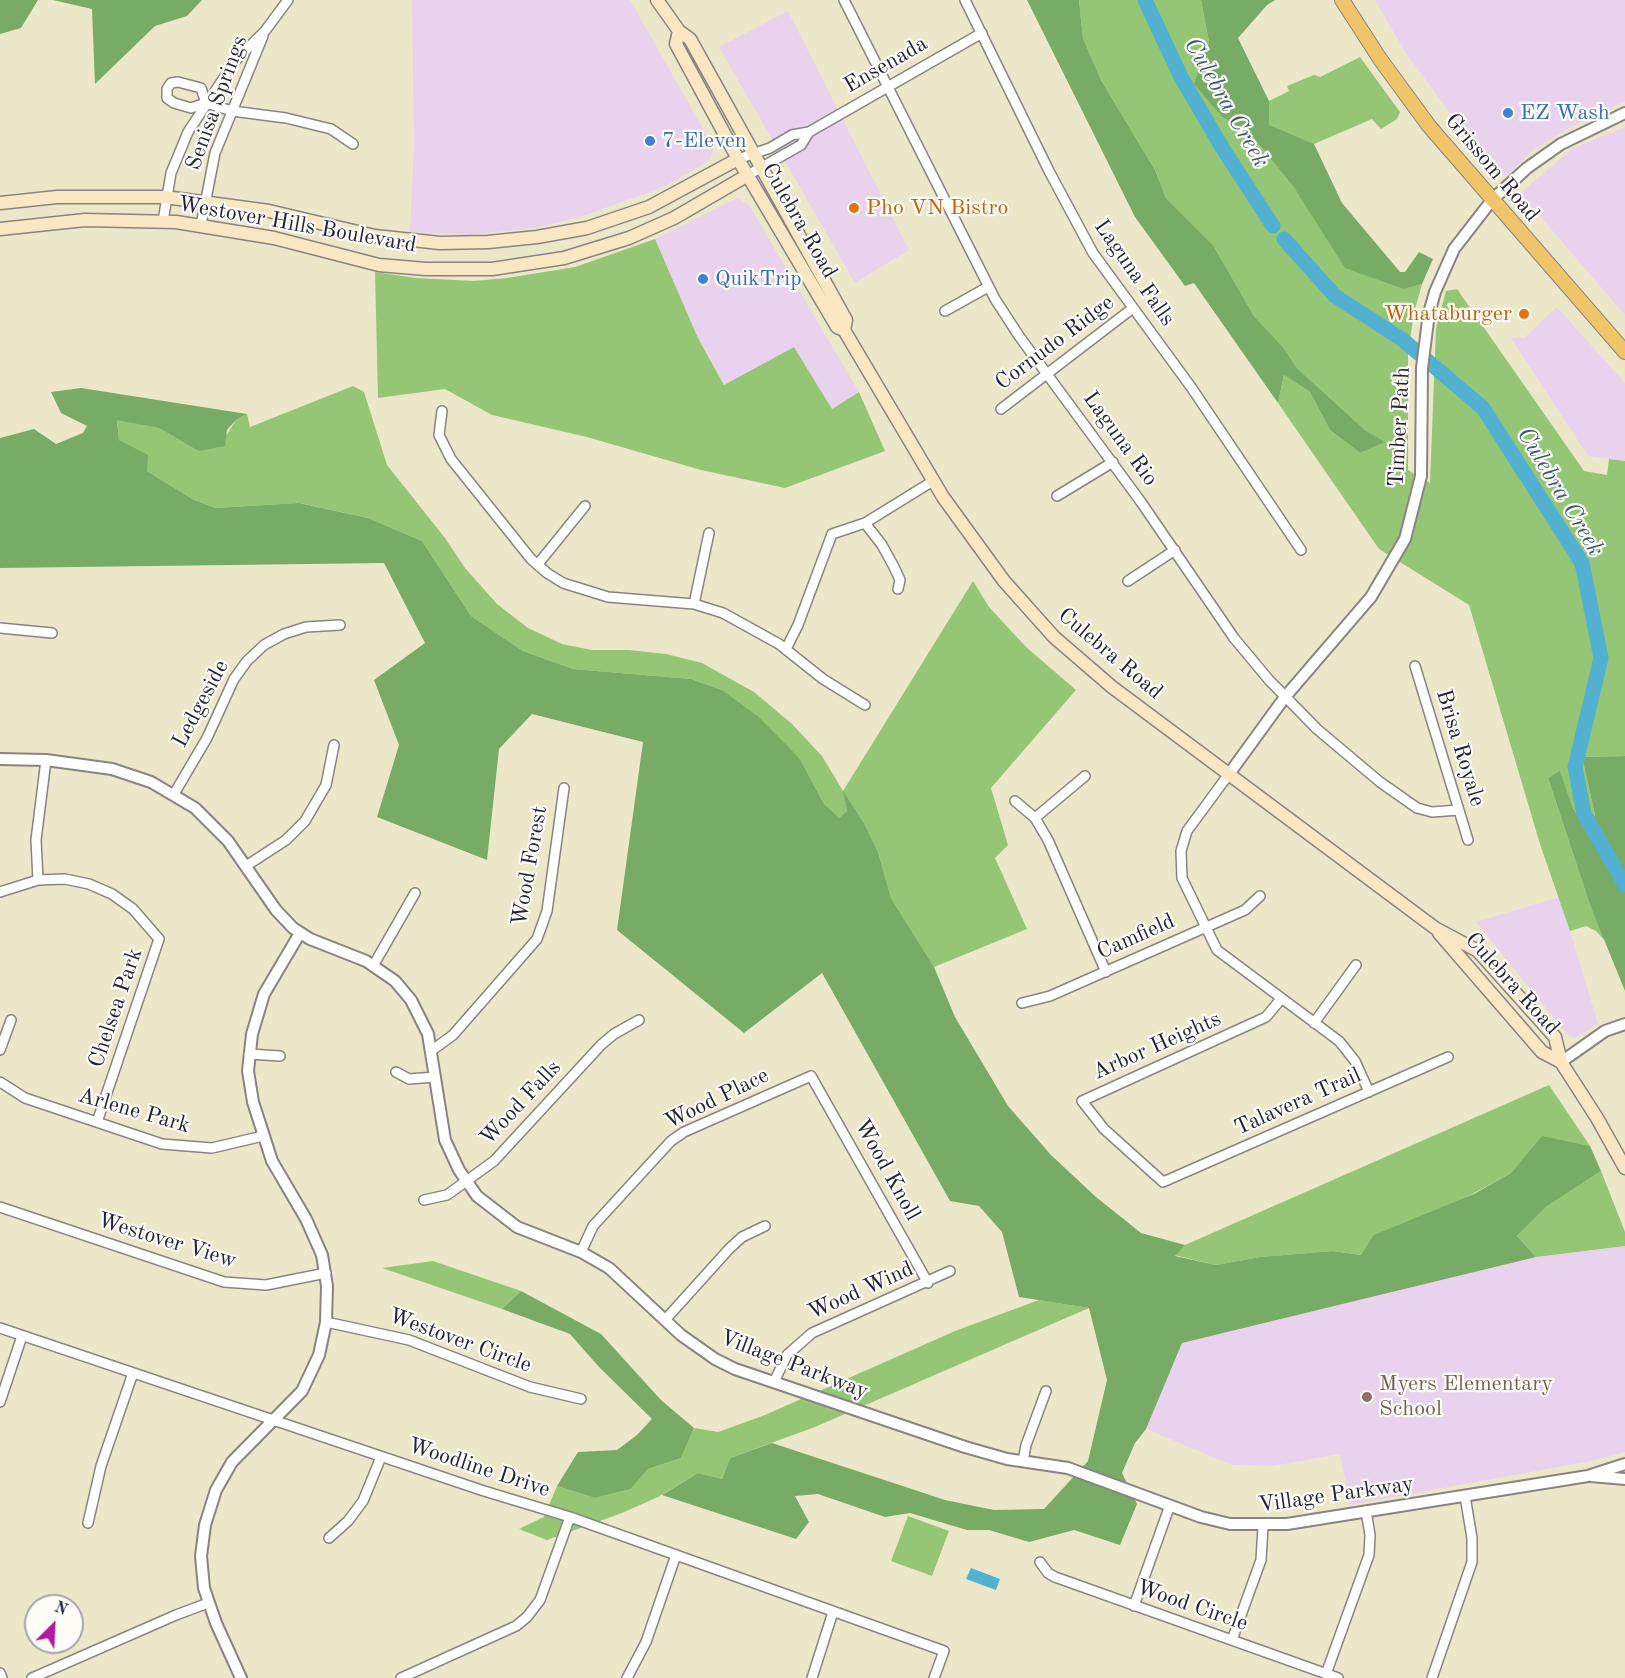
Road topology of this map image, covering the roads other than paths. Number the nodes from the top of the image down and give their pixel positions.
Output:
1 (288, 0) edge
2 (657, 0) edge
3 (844, 0) edge
4 (965, 0) edge
5 (1342, 0) edge
6 (265, 31) junction
7 (679, 31) junction
8 (982, 33) junction
9 (887, 87) junction
10 (206, 103) junction
11 (232, 111) junction
12 (1625, 113) edge
13 (809, 132) junction
14 (353, 144) dead end
15 (753, 154) junction
16 (738, 159) junction
17 (761, 168) junction
18 (748, 175) junction
19 (165, 197) junction
20 (1492, 200) junction
21 (204, 202) junction
22 (0, 203) edge
23 (649, 207) junction
24 (163, 221) junction
25 (201, 225) junction
26 (656, 226) junction
27 (0, 229) edge
28 (988, 287) junction
29 (1133, 308) junction
30 (945, 311) dead end
31 (844, 330) junction
32 (1625, 352) edge
33 (1048, 374) junction
34 (1001, 409) dead end
35 (442, 411) dead end
36 (1113, 462) junction
37 (933, 481) junction
38 (1057, 496) dead end
39 (585, 506) dead end
40 (865, 523) junction
41 (709, 533) dead end
42 (1175, 550) junction
43 (1301, 550) dead end
44 (538, 564) junction
45 (1128, 582) dead end
46 (898, 589) dead end
47 (694, 604) junction
48 (340, 625) dead end
49 (0, 628) edge
50 (52, 633) dead end
51 (786, 649) junction
52 (1415, 666) dead end
53 (1285, 697) junction
54 (865, 705) dead end
55 (334, 745) dead end
56 (0, 759) edge
57 (46, 760) junction
58 (1229, 774) junction
59 (1085, 776) dead end
60 (564, 789) dead end
61 (174, 794) junction
62 (1015, 801) dead end
63 (1459, 810) junction
64 (1035, 818) junction
65 (1468, 840) dead end
66 (246, 866) junction
67 (38, 880) junction
68 (0, 892) edge
69 (415, 893) dead end
70 (1260, 896) dead end
71 (1205, 928) junction
72 (1435, 928) junction
73 (300, 933) junction
74 (1356, 965) dead end
75 (373, 966) junction
76 (1106, 972) junction
77 (1281, 999) junction
78 (1022, 1004) dead end
79 (11, 1020) dead end
80 (639, 1020) dead end
81 (1314, 1023) junction
82 (1625, 1024) edge
83 (0, 1050) edge
84 (431, 1051) junction
85 (249, 1054) junction
86 (280, 1056) dead end
87 (1448, 1057) dead end
88 (1560, 1062) junction
89 (396, 1072) dead end
90 (811, 1076) joint
91 (435, 1077) junction
92 (0, 1082) edge
93 (1369, 1092) junction
94 (97, 1122) junction
95 (264, 1136) junction
96 (1625, 1168) edge
97 (467, 1182) junction
98 (1164, 1182) joint
99 (424, 1200) dead end
100 (0, 1207) edge
101 (765, 1226) dead end
102 (581, 1252) junction
103 (950, 1271) dead end
104 (326, 1273) junction
105 (928, 1283) junction
106 (665, 1320) junction
107 (326, 1322) junction
108 (0, 1328) edge
109 (22, 1336) junction
110 (133, 1373) junction
111 (774, 1382) junction
112 (1046, 1391) dead end
113 (580, 1399) dead end
114 (0, 1402) edge
115 (272, 1420) junction
116 (381, 1456) junction
117 (1023, 1461) junction
118 (1625, 1464) edge
119 (1588, 1476) junction
120 (1625, 1479) edge
121 (1465, 1496) junction
122 (1170, 1505) junction
123 (1366, 1511) junction
124 (570, 1517) junction
125 (87, 1523) dead end
126 (1263, 1526) junction
127 (329, 1538) dead end
128 (676, 1555) junction
129 (1040, 1562) dead end
130 (208, 1603) junction
131 (1134, 1606) junction
132 (833, 1612) junction
133 (1232, 1640) junction
134 (0, 1673) edge
135 (1326, 1674) junction
136 (2, 1678) edge
137 (32, 1678) edge
138 (242, 1678) edge
139 (401, 1678) edge
140 (627, 1678) edge
141 (812, 1678) edge
142 (934, 1678) edge
143 (1338, 1678) edge
144 (1432, 1678) edge

1 - 6 street, Senisa Springs
2 - 7 main road, Culebra Road
3 - 9 street, Laguna Rio
4 - 8 street, Laguna Falls
5 - 20 main road, Grissom Road
6 - 10 street, Senisa Springs
6 - 11 street, Senisa Springs
7 - 15 main road, Culebra Road
7 - 16 main road, Culebra Road
8 - 9 street, Ensenada
8 - 29 street, Laguna Falls
9 - 13 street, Ensenada
9 - 28 street, Laguna Rio
10 - 11 street
10 - 19 street, Senisa Springs
11 - 14 street
11 - 21 street, Senisa Springs
12 - 20 street, Timber Path
13 - 15 street, Ensenada
13 - 17 street, Ensenada
15 - 16 street, Ensenada
15 - 17 main road, Culebra Road
16 - 18 main road, Culebra Road
16 - 23 main road, Westover Hills Boulevard
17 - 18 street, Ensenada
17 - 31 main road, Culebra Road
18 - 26 main road, Westover Hills Boulevard
18 - 31 main road, Culebra Road
19 - 21 main road, Westover Hills Boulevard
19 - 22 main road, Westover Hills Boulevard
19 - 24 street, Senisa Springs
20 - 32 main road, Grissom Road
20 - 53 street, Timber Path
21 - 23 main road, Westover Hills Boulevard
21 - 25 street, Senisa Springs
23 - 26 main road
24 - 25 main road, Westover Hills Boulevard
24 - 27 main road, Westover Hills Boulevard
25 - 26 main road, Westover Hills Boulevard
28 - 30 street
28 - 33 street, Laguna Rio
29 - 33 street, Cornudo Ridge
29 - 43 street, Laguna Falls
31 - 37 main road, Culebra Road
33 - 34 street, Cornudo Ridge
33 - 36 street, Laguna Rio
35 - 44 street
36 - 38 street
36 - 42 street, Laguna Rio
37 - 40 street
37 - 58 main road, Culebra Road
39 - 44 street
40 - 46 street
40 - 51 street
41 - 47 street
42 - 45 street
42 - 53 street, Laguna Rio
44 - 47 street
47 - 51 street
48 - 61 street, Ledgeside
49 - 50 street
51 - 54 street
52 - 63 street, Brisa Royale
53 - 58 street, Timber Path
53 - 63 street, Laguna Rio
55 - 66 street
56 - 57 street, Village Parkway
57 - 61 street, Village Parkway
57 - 67 street
58 - 71 street
58 - 72 main road, Culebra Road
59 - 64 street
60 - 84 street, Wood Forest
61 - 66 street, Village Parkway
62 - 64 street
63 - 65 street, Brisa Royale
64 - 76 street
66 - 73 street, Village Parkway
67 - 68 street
67 - 94 street, Chelsea Park
69 - 75 street
70 - 71 street, Camfield
71 - 76 street, Camfield
71 - 77 street
72 - 88 main road, Culebra Road
72 - 88 main road, Culebra Road
73 - 75 street, Village Parkway
73 - 85 street
74 - 81 street
75 - 84 street, Village Parkway
76 - 78 street, Camfield
77 - 81 street
77 - 98 street, Arbor Heights
79 - 83 street
80 - 97 street, Wood Falls
81 - 93 street
82 - 88 street
84 - 91 street, Village Parkway
85 - 86 street
85 - 95 street
87 - 93 street, Talavera Trail
88 - 96 main road, Culebra Road
89 - 91 street
90 - 102 street, Wood Place
90 - 105 street, Wood Knoll
91 - 97 street, Village Parkway
92 - 94 street, Arlene Park
93 - 98 street, Talavera Trail
94 - 95 street, Arlene Park
95 - 104 street
97 - 99 street, Wood Falls
97 - 102 street, Village Parkway
100 - 104 street, Westover View
101 - 106 street
102 - 106 street, Village Parkway
103 - 105 street, Wood Wind
104 - 107 street
105 - 111 street, Wood Wind
106 - 111 street, Village Parkway
107 - 113 street, Westover Circle
107 - 115 street
108 - 109 street, Woodline Drive
109 - 110 street, Woodline Drive
109 - 114 street
110 - 115 street, Woodline Drive
110 - 125 street
111 - 117 street, Village Parkway
112 - 117 street
115 - 116 street, Woodline Drive
115 - 130 street
116 - 124 street, Woodline Drive
116 - 127 street
117 - 122 street, Village Parkway
118 - 119 street, Village Parkway
119 - 120 street, Village Parkway
119 - 121 street, Village Parkway
121 - 123 street, Village Parkway
121 - 144 street
122 - 126 street, Village Parkway
122 - 131 street
123 - 126 street, Village Parkway
123 - 135 street
124 - 128 street, Woodline Drive
124 - 139 street
126 - 133 street
128 - 132 street, Woodline Drive
128 - 140 street
129 - 131 street, Wood Circle
130 - 137 street
130 - 138 street
131 - 133 street, Wood Circle
132 - 141 street
132 - 142 street, Woodline Drive
133 - 135 street, Wood Circle
134 - 136 street
135 - 143 street, Wood Circle

